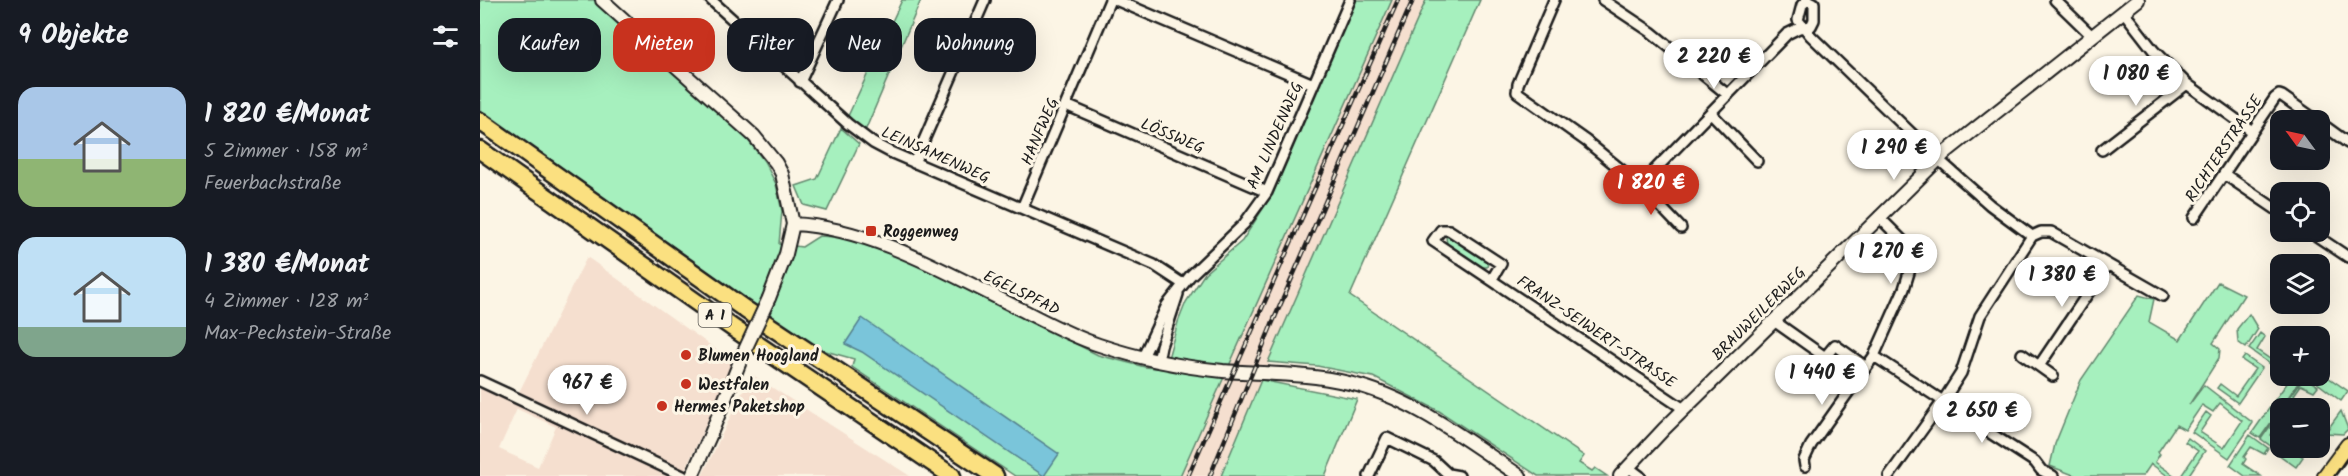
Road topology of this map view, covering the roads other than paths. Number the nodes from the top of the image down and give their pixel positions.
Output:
1 (602, 0) edge
2 (838, 0) edge
3 (985, 0) edge
4 (1110, 0) edge
5 (1116, 0) edge
6 (1350, 0) edge
7 (1554, 0) edge
8 (1603, 0) edge
9 (2055, 0) edge
10 (716, 2) edge
11 (1811, 4) edge
12 (2129, 4) edge
13 (1799, 15) junction
14 (1803, 28) junction
15 (1787, 34) junction
16 (2092, 36) junction
17 (1820, 45) junction
18 (800, 82) junction
19 (1313, 84) junction
20 (2187, 84) junction
21 (1728, 95) junction
22 (1066, 105) junction
23 (2300, 110) edge
24 (1711, 113) junction
25 (480, 121) edge
26 (2330, 130) edge
27 (2252, 131) junction
28 (2348, 143) edge
29 (480, 150) edge
30 (2102, 150) dead end
31 (1938, 159) junction
32 (1757, 161) dead end
33 (914, 163) junction
34 (2224, 174) junction
35 (1640, 185) junction
36 (1267, 192) junction
37 (2270, 205) edge
38 (1022, 208) junction
39 (1879, 217) junction
40 (2194, 218) dead end
41 (792, 224) junction
42 (1681, 228) dead end
43 (2032, 236) junction
44 (2326, 242) edge
45 (2348, 257) edge
46 (2107, 265) junction
47 (1492, 279) junction
48 (1181, 288) junction
49 (2163, 296) dead end
50 (1774, 321) junction
51 (2022, 354) dead end
52 (1874, 356) junction
53 (1143, 357) junction
54 (1158, 360) junction
55 (2039, 366) junction
56 (1866, 367) junction
57 (2053, 376) dead end
58 (480, 381) edge
59 (1942, 404) junction
60 (1684, 409) junction
61 (2348, 445) edge
62 (1805, 466) dead end
63 (1624, 472) edge
64 (683, 476) edge
65 (692, 476) edge
66 (952, 476) edge
67 (995, 476) edge
68 (1369, 476) edge
69 (1459, 476) edge
70 (1520, 476) edge
71 (1640, 476) edge
72 (1889, 476) edge
73 (2053, 476) edge
74 (2325, 476) edge

1 - 41 street
2 - 18 street
3 - 33 street
4 - 22 street, HANFWEG
5 - 19 street
6 - 19 street, AM LINDENWEG
7 - 35 street
8 - 21 street
9 - 16 street
10 - 18 street, LEINSAMENWEG
11 - 13 street
11 - 14 street
11 - 17 street
12 - 16 street, BRAUWEILERWEG
12 - 20 street
13 - 14 street
13 - 15 street
14 - 15 street
14 - 17 street
15 - 21 street
16 - 31 street, BRAUWEILERWEG
17 - 31 street
18 - 33 street, LEINSAMENWEG
19 - 36 street, AM LINDENWEG
20 - 27 street
20 - 30 street
21 - 24 street
22 - 36 street, LÖSSWEG
22 - 38 street, HANFWEG
23 - 27 street, RICHTERSTRASSE
24 - 32 street
24 - 35 street
25 - 67 highway, A 1
26 - 28 street
27 - 34 street, RICHTERSTRASSE
29 - 66 highway, A 1
31 - 39 street, BRAUWEILERWEG
31 - 43 street
33 - 38 street, LEINSAMENWEG
34 - 37 street
34 - 40 street, RICHTERSTRASSE
35 - 42 street
36 - 48 street, AM LINDENWEG
38 - 48 street, LEINSAMENWEG
39 - 50 street, BRAUWEILERWEG
39 - 52 street
41 - 53 street, EGELSPFAD
41 - 65 street, bridge
43 - 46 street
43 - 59 street
44 - 45 street
46 - 49 street
46 - 55 street
47 - 47 street, FRANZ-SEIWERT-STRASSE
47 - 60 street, FRANZ-SEIWERT-STRASSE
48 - 53 street, AM LINDENWEG
48 - 54 street, AM LINDENWEG
50 - 56 street
50 - 60 street, BRAUWEILERWEG
51 - 55 street
52 - 56 street
52 - 59 street
53 - 54 street, EGELSPFAD
54 - 70 street, EGELSPFAD
55 - 57 street
56 - 62 street
58 - 64 street
59 - 72 street
59 - 73 street
60 - 63 street, BRAUWEILERWEG
61 - 74 main road
63 - 71 street, BRAUWEILERWEG
68 - 69 street

